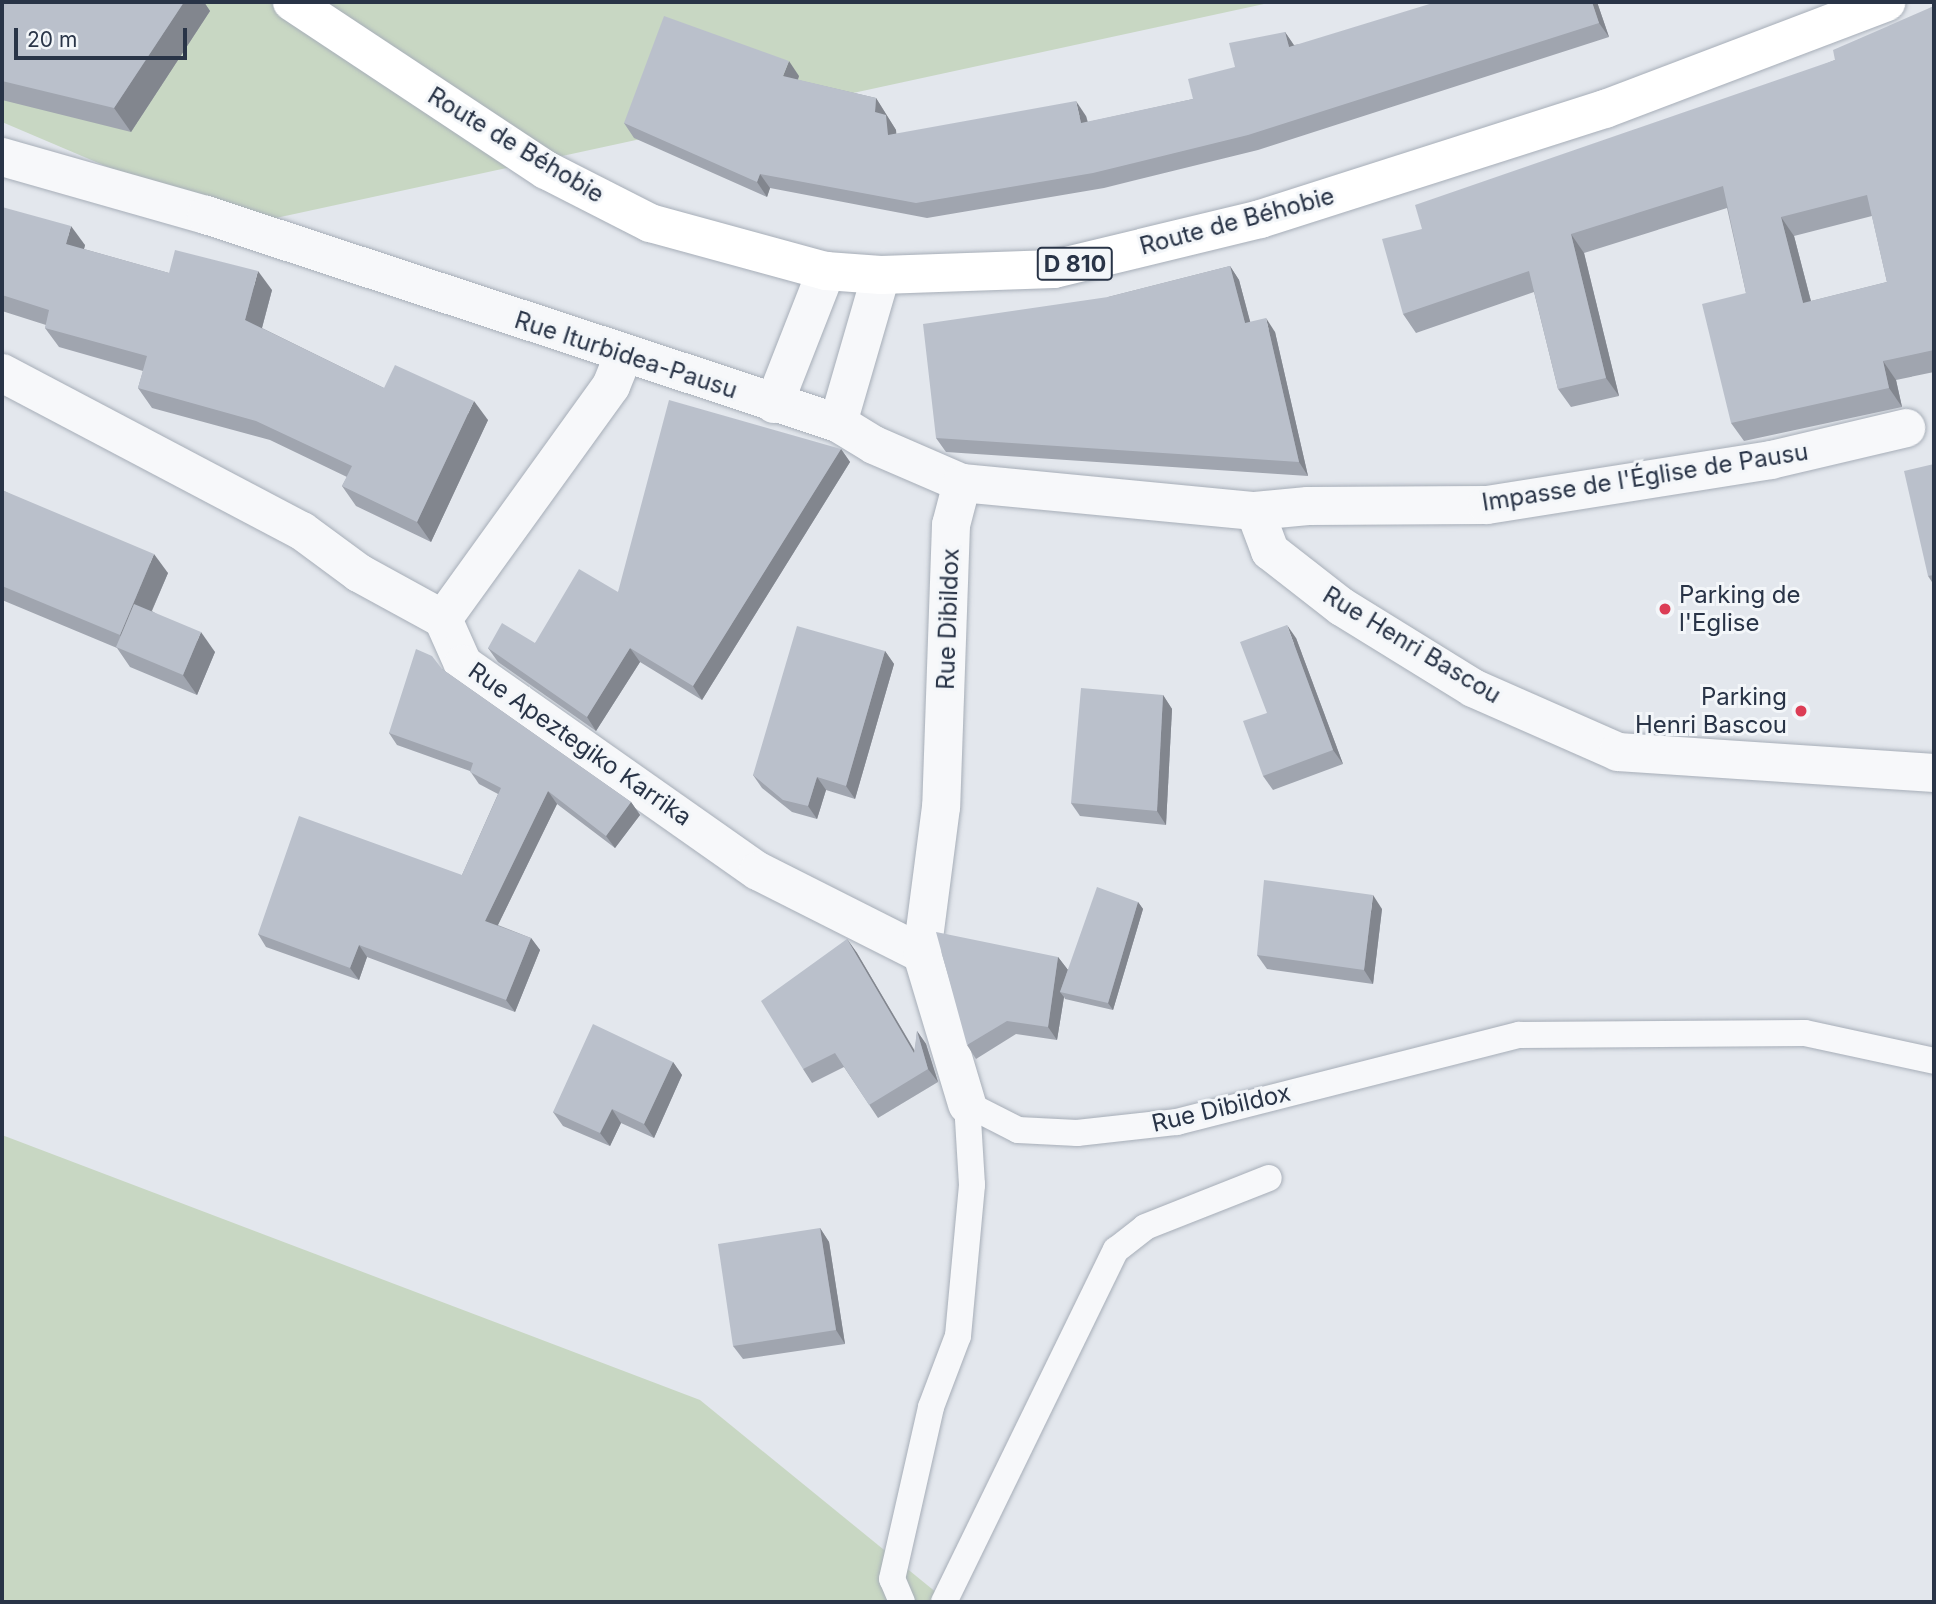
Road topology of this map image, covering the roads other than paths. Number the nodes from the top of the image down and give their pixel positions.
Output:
1 (292, 2) edge
2 (1886, 2) edge
3 (2, 157) edge
4 (826, 271) junction
5 (881, 275) junction
6 (624, 354) junction
7 (2, 373) edge
8 (774, 404) junction
9 (838, 422) junction
10 (1906, 428) dead end
11 (962, 483) junction
12 (1255, 511) junction
13 (443, 619) junction
14 (1934, 773) edge
15 (922, 954) junction
16 (1934, 1061) edge
17 (967, 1104) junction
18 (1269, 1178) dead end
19 (902, 1602) edge
20 (944, 1602) edge

1 - 4 main road, Route de Béhobie / D 810
2 - 5 main road, Route de Béhobie / D 810
3 - 6 street, Rue Iturbidea-Pausu
4 - 5 main road, Route de Béhobie / D 810
4 - 8 street
5 - 9 street
6 - 8 street, Rue Iturbidea-Pausu
6 - 13 street
7 - 13 street
8 - 9 street, Rue Iturbidea-Pausu
9 - 11 street, Rue Iturbidea-Pausu
10 - 12 street, Impasse de l'Église de Pausu
11 - 12 street, Rue Iturbidea-Pausu
11 - 15 street, Rue Dibildox
12 - 14 street, Rue Henri Bascou
13 - 15 street, Rue Apeztegiko Karrika
15 - 17 street, Rue Dibildox
16 - 17 lane, Rue Dibildox
17 - 19 lane
18 - 20 lane

